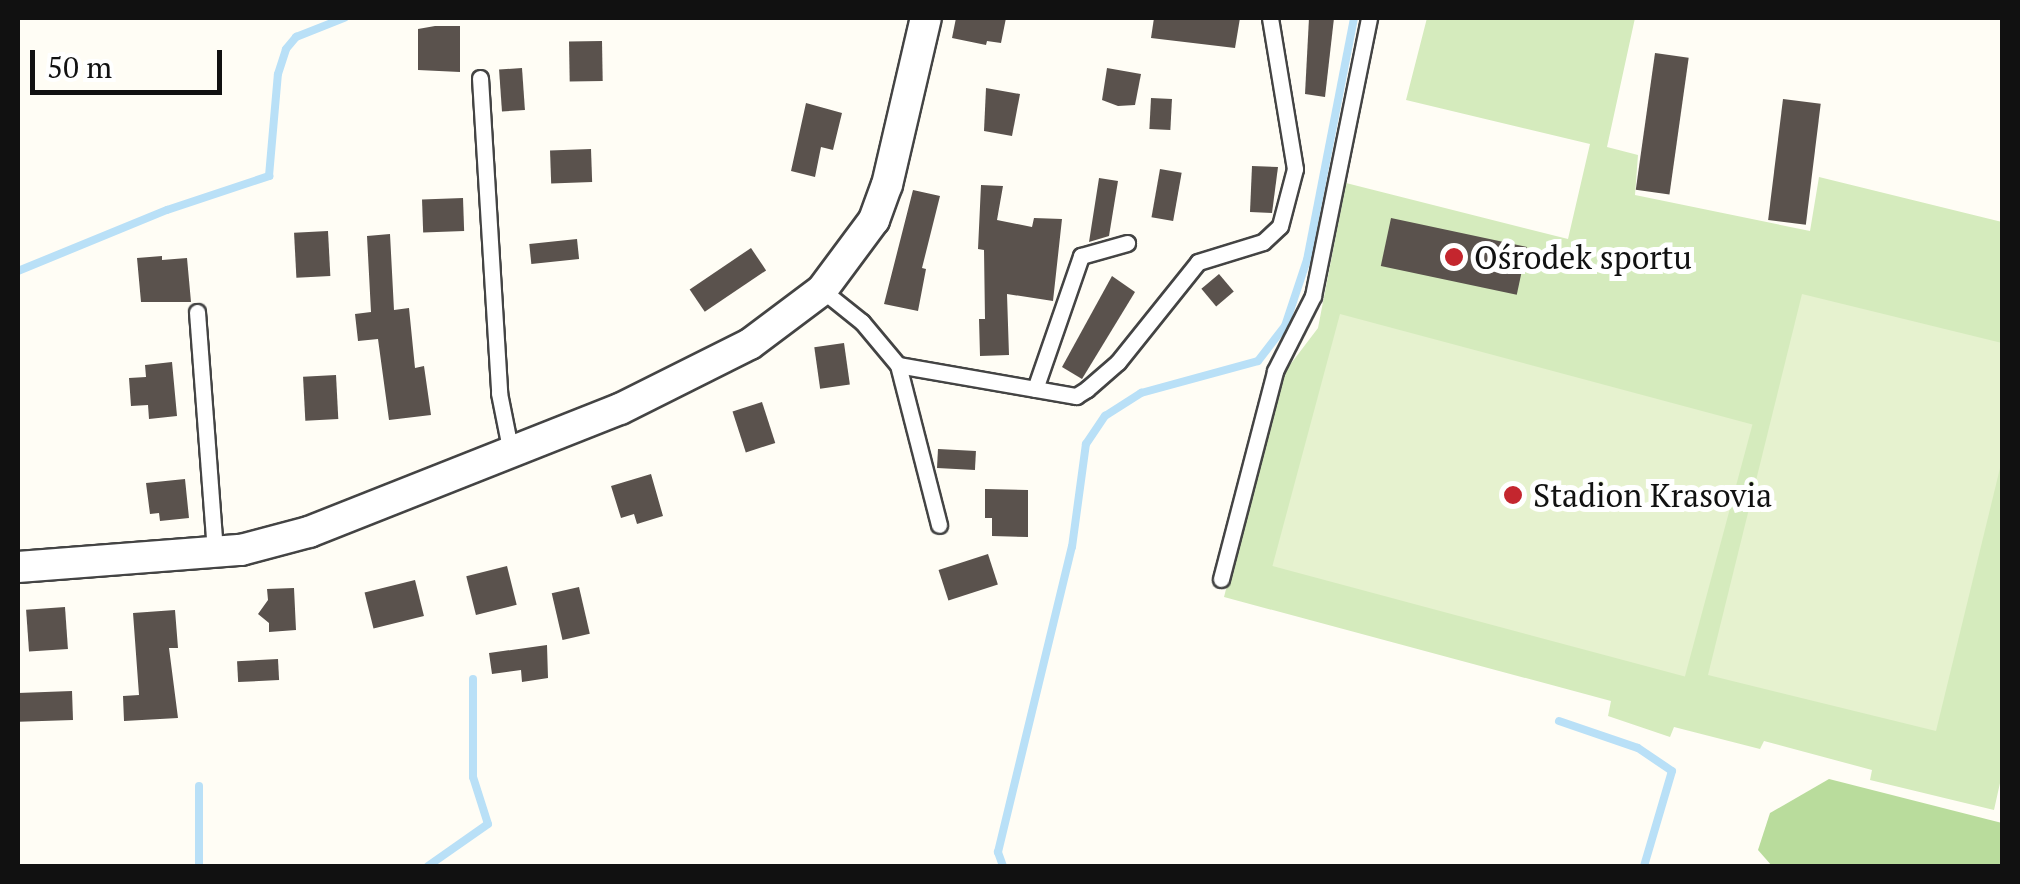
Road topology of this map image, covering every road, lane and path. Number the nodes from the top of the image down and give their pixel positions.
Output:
1 (926, 18) edge
2 (1270, 18) edge
3 (1369, 18) edge
4 (480, 78) dead end
5 (1128, 243) dead end
6 (822, 290) junction
7 (197, 312) dead end
8 (898, 364) junction
9 (1034, 388) junction
10 (511, 453) junction
11 (939, 525) dead end
12 (215, 551) junction
13 (18, 566) edge
14 (1220, 579) dead end

1 - 6 street
2 - 9 lane
3 - 14 lane
4 - 10 lane
5 - 9 lane
6 - 8 lane
6 - 10 street
7 - 12 lane
8 - 9 lane
8 - 11 lane
10 - 12 street
12 - 13 street

